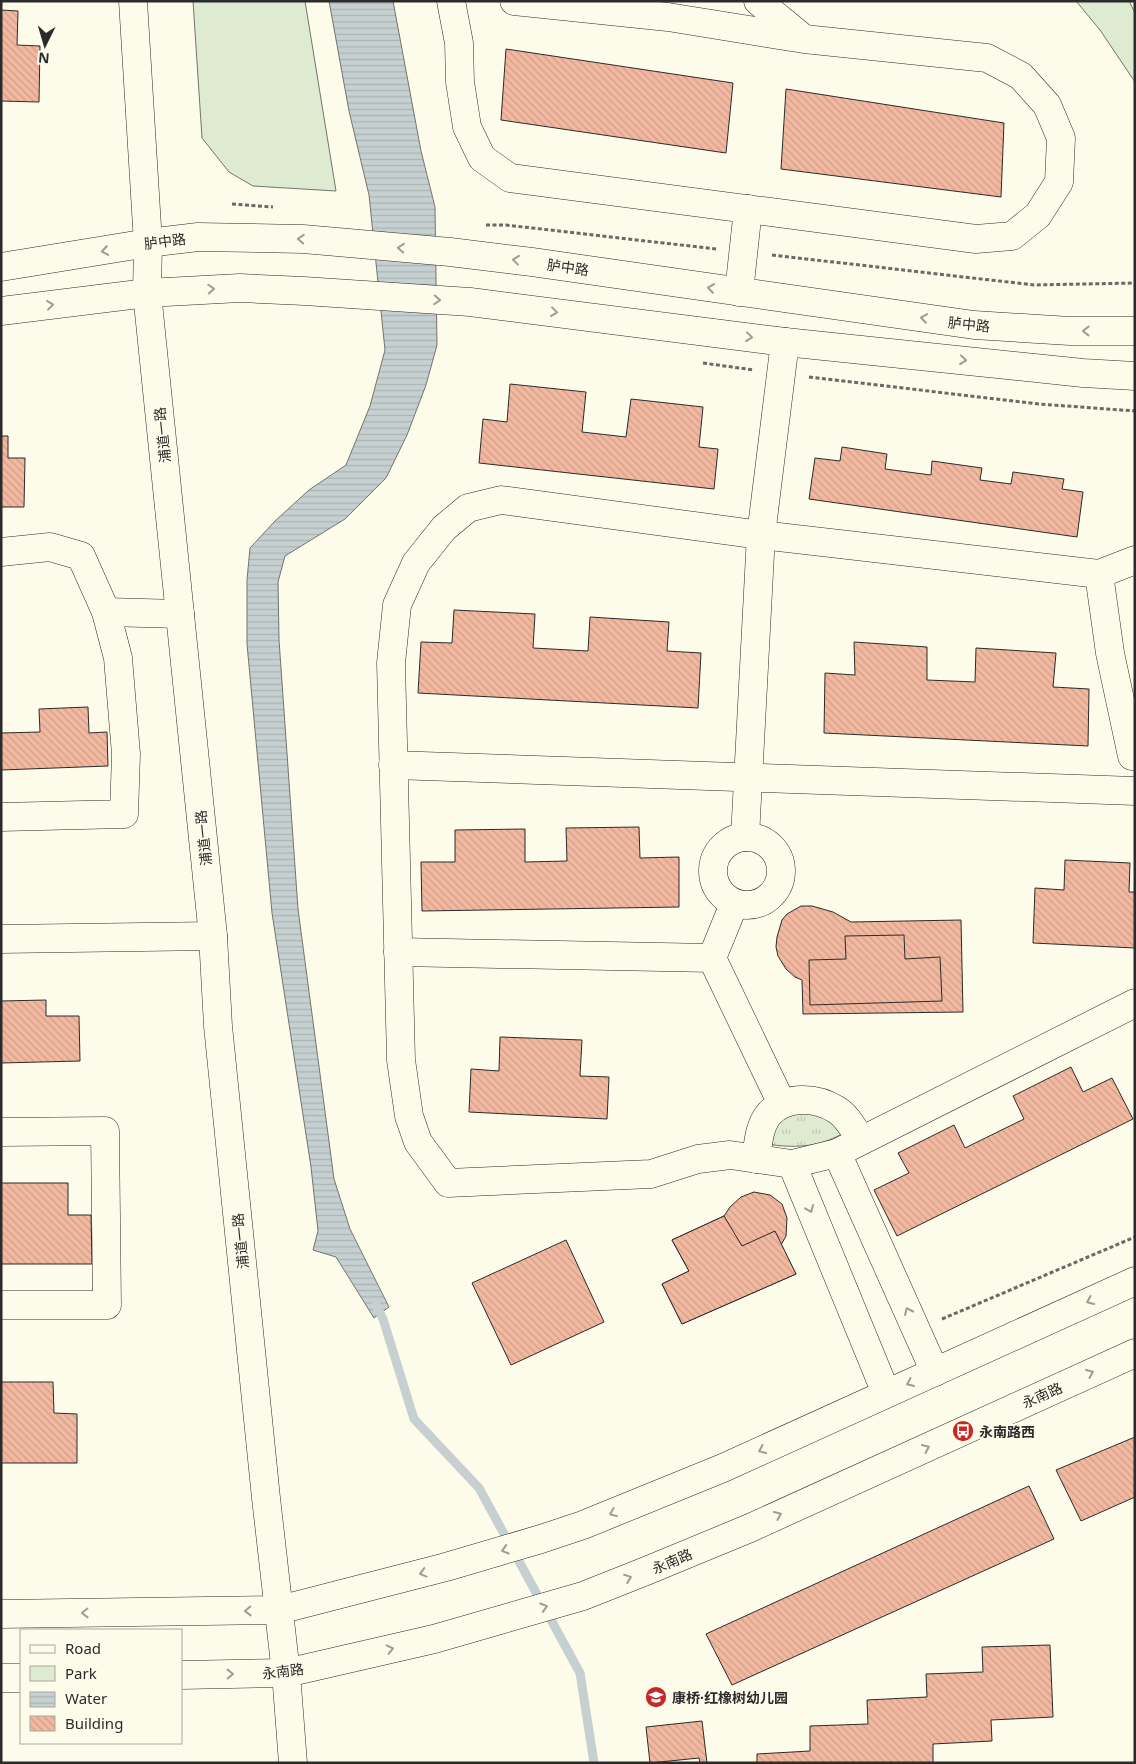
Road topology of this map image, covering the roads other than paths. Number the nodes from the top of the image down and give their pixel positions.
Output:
1 (133, 1) edge
2 (451, 1) edge
3 (514, 1) edge
4 (758, 1) edge
5 (667, 9) edge
6 (804, 39) junction
7 (748, 209) junction
8 (148, 243) junction
9 (1, 267) edge
10 (739, 292) junction
11 (147, 293) junction
12 (1, 311) edge
13 (1135, 331) edge
14 (785, 342) junction
15 (1135, 376) edge
16 (761, 535) junction
17 (1, 552) edge
18 (1135, 560) edge
19 (1100, 574) junction
20 (106, 612) junction
21 (180, 614) junction
22 (1134, 758) edge
23 (393, 765) junction
24 (750, 778) junction
25 (1135, 791) edge
26 (1, 817) edge
27 (745, 836) junction
28 (734, 904) junction
29 (213, 936) junction
30 (1, 939) edge
31 (398, 952) junction
32 (712, 958) junction
33 (1135, 1003) edge
34 (782, 1104) junction
35 (1, 1132) edge
36 (861, 1140) junction
37 (837, 1153) junction
38 (756, 1159) junction
39 (792, 1164) junction
40 (1135, 1281) edge
41 (1, 1305) edge
42 (1135, 1353) edge
43 (935, 1372) junction
44 (886, 1393) junction
45 (279, 1610) junction
46 (1, 1614) edge
47 (286, 1673) junction
48 (182, 1675) edge
49 (1, 1678) edge
50 (20, 1678) edge
51 (293, 1763) edge

1 - 8 street, 浦道一路
2 - 7 street
3 - 5 street
4 - 6 street
5 - 6 street
6 - 7 street
7 - 10 street
8 -> 9 street, 胪中路
10 -> 8 street, 胪中路
8 - 11 street, 浦道一路
13 -> 10 street, 胪中路
12 -> 11 street
11 -> 14 street
11 - 21 street, 浦道一路
14 -> 15 street
14 - 16 street
16 - 19 street
16 - 23 street
16 - 24 street
17 - 20 street
18 - 19 street
19 - 22 street
20 - 21 street
20 - 26 street
21 - 29 street, 浦道一路
23 - 24 street
23 - 31 street
24 - 25 street
24 - 27 street
27 - 28 street
27 - 28 street
28 - 32 street
29 - 30 street
29 - 45 street, 浦道一路
31 - 32 street
31 - 38 street
32 - 34 street
33 - 36 street
34 - 36 street
34 - 38 street
35 - 41 street
36 - 37 street
37 - 39 street
43 -> 37 street
38 - 39 street
39 -> 44 street
40 -> 43 street
47 -> 42 street, 永南路
43 -> 44 street
44 -> 45 street
45 -> 46 street
45 - 47 street, 浦道一路
48 -> 47 street, 永南路
47 - 51 street, 浦道一路
49 - 50 street

